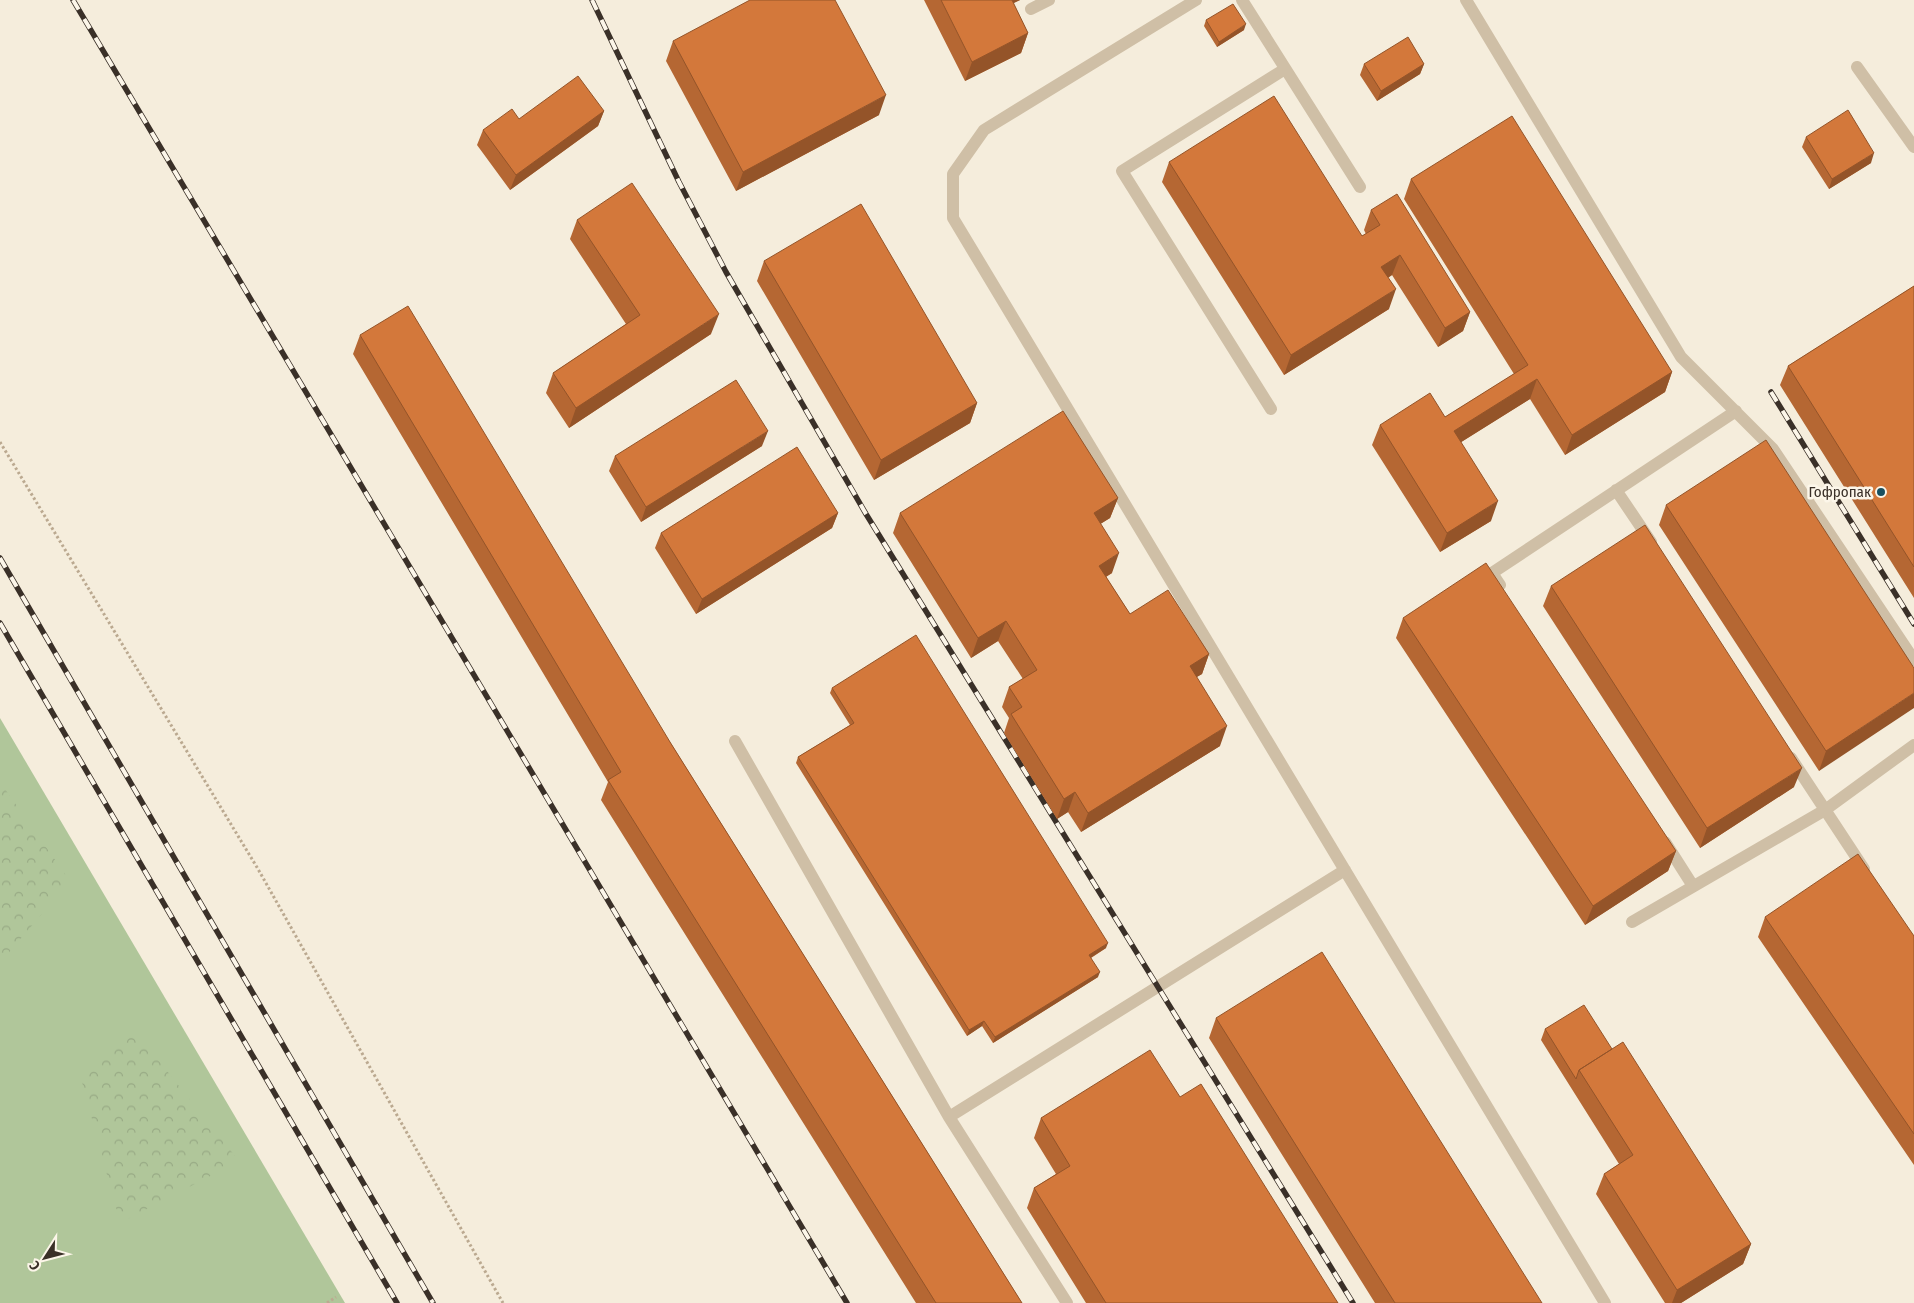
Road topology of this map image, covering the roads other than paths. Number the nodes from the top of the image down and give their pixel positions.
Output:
1 (1049, 0) edge
2 (1196, 0) edge
3 (1242, 0) edge
4 (1466, 0) edge
5 (1031, 9) dead end
6 (1856, 67) dead end
7 (1285, 69) junction
8 (1914, 147) edge
9 (1360, 187) dead end
10 (1272, 409) dead end
11 (1736, 411) junction
12 (1616, 490) junction
13 (1659, 555) edge
14 (1508, 598) edge
15 (1914, 660) edge
16 (735, 741) dead end
17 (1782, 744) edge
18 (1914, 745) edge
19 (1825, 810) junction
20 (1656, 828) edge
21 (1345, 870) junction
22 (1872, 882) edge
23 (1693, 886) junction
24 (1632, 922) dead end
25 (949, 1117) junction
26 (1067, 1303) edge
27 (1605, 1303) edge

1 - 5 street
2 - 21 street
3 - 7 street
4 - 11 street
6 - 8 street
7 - 9 street
7 - 10 street
11 - 12 street
11 - 15 street
12 - 13 street
12 - 14 street
16 - 25 street
17 - 19 street
18 - 19 street
19 - 22 street
19 - 23 street
20 - 23 street
21 - 25 street
21 - 27 street
23 - 24 street
25 - 26 street

